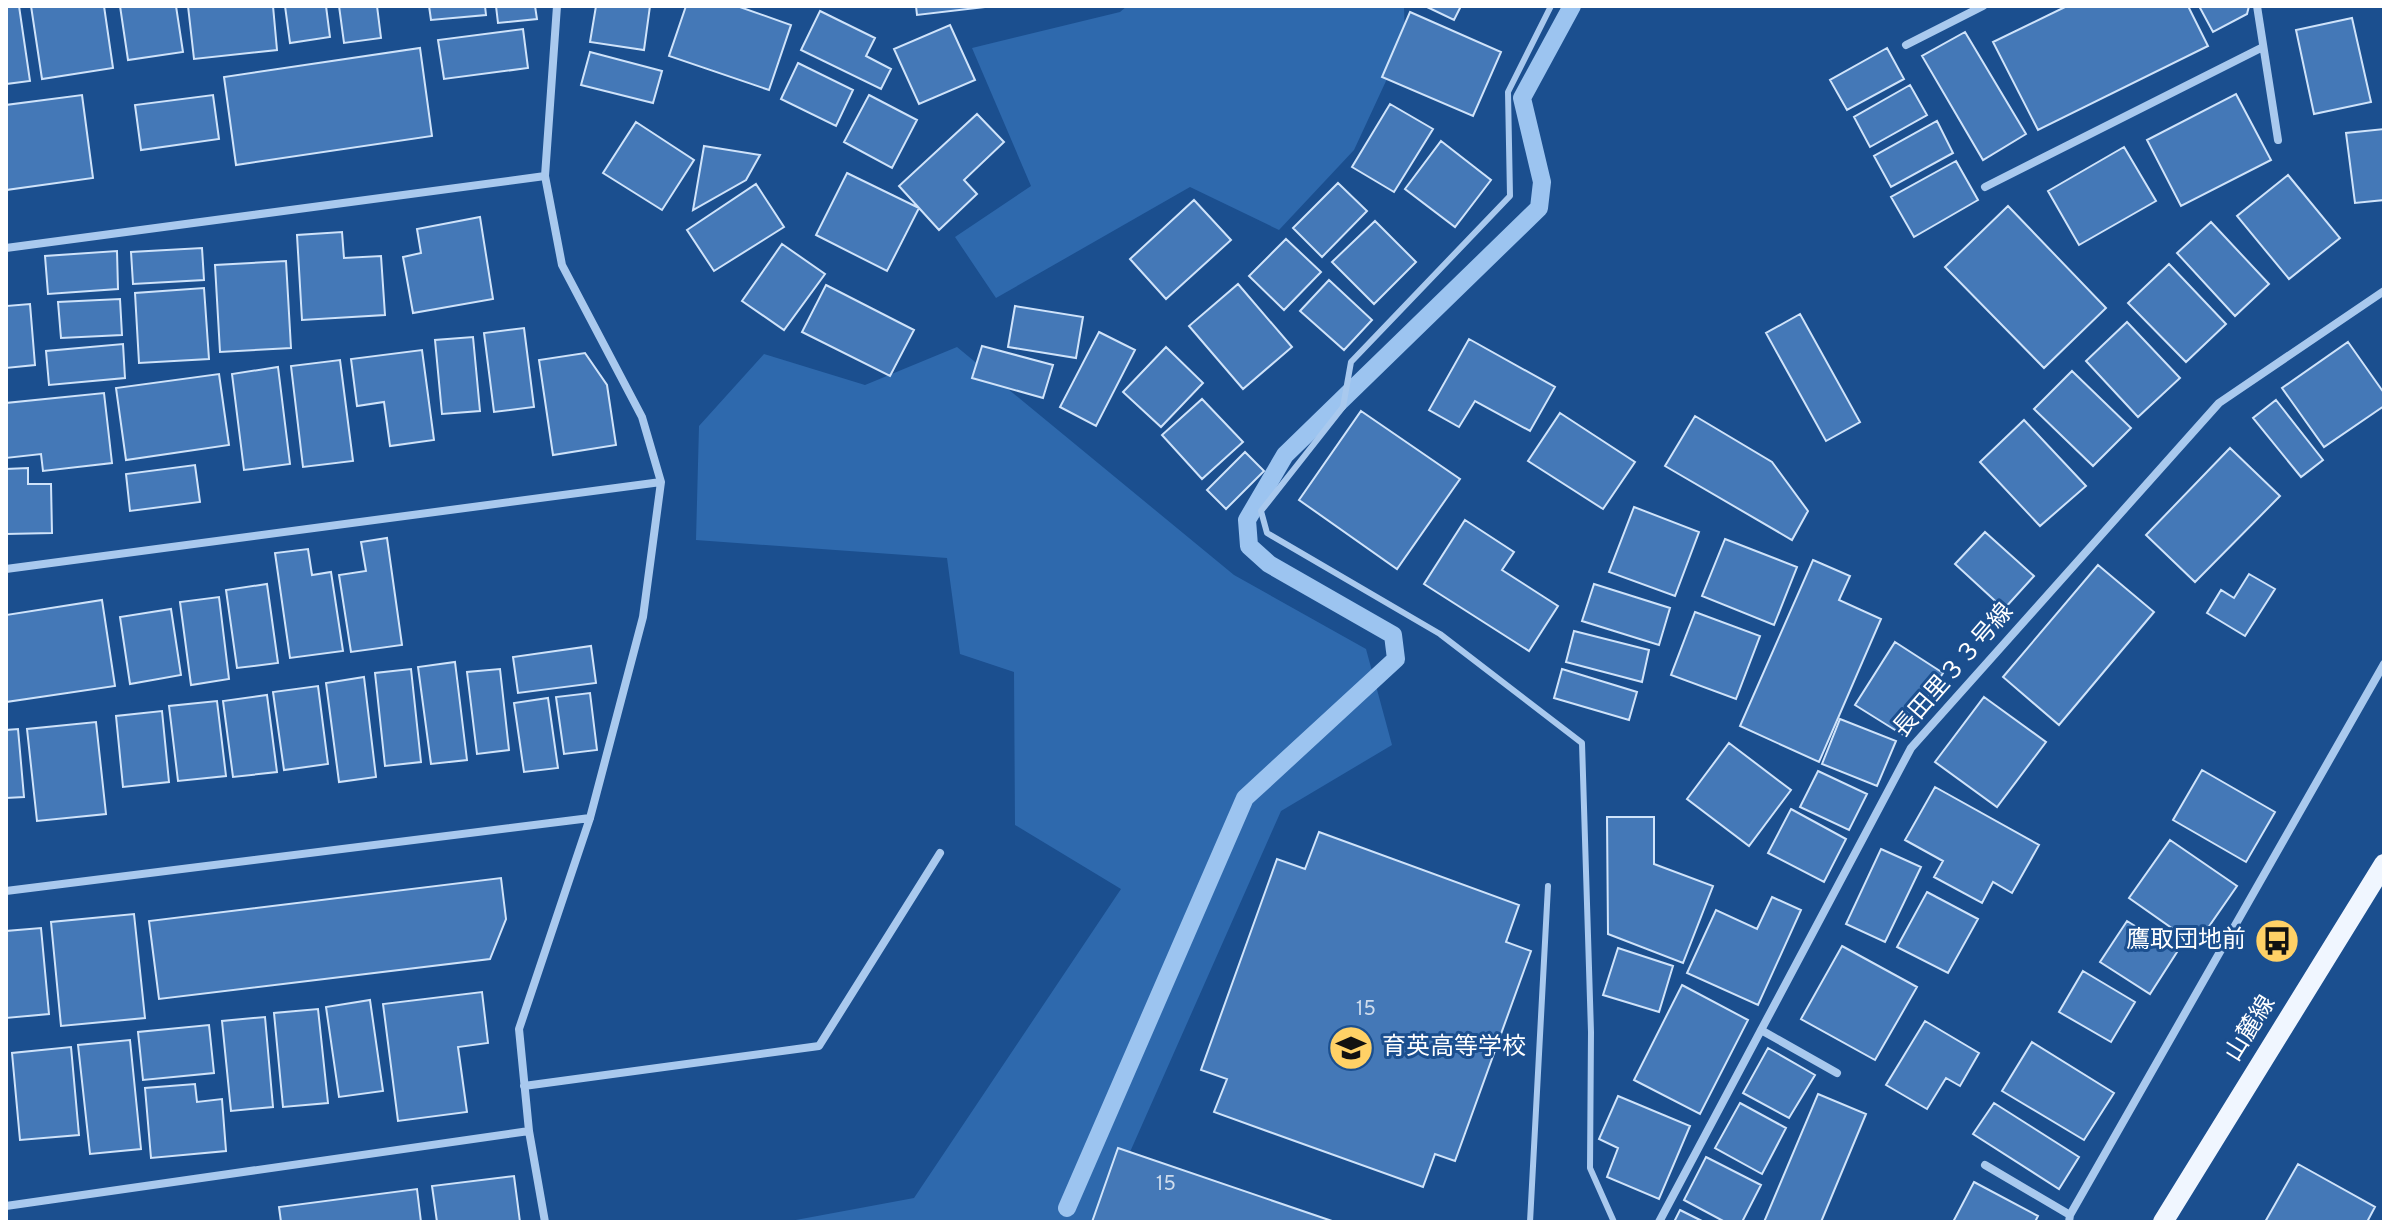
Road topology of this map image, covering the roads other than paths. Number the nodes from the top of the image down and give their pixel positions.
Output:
1 (557, 6) edge
2 (1551, 6) edge
3 (1983, 6) edge
4 (2257, 6) edge
5 (1906, 45) dead end
6 (2263, 47) junction
7 (2278, 140) dead end
8 (545, 176) junction
9 (1985, 187) dead end
10 (6, 248) edge
11 (2384, 291) edge
12 (661, 482) junction
13 (6, 569) edge
14 (2384, 664) edge
15 (590, 818) junction
16 (940, 853) dead end
17 (2384, 864) edge
18 (1548, 886) dead end
19 (6, 891) edge
20 (1761, 1030) junction
21 (1837, 1073) dead end
22 (524, 1086) junction
23 (529, 1131) junction
24 (1985, 1165) dead end
25 (6, 1206) edge
26 (2070, 1219) edge
27 (545, 1222) edge
28 (1530, 1222) edge
29 (1614, 1222) edge
30 (1659, 1222) edge
31 (2163, 1222) edge

1 - 8 street
2 - 29 lane
3 - 5 street
4 - 6 street
6 - 7 street
6 - 9 street
8 - 10 street
8 - 12 street
11 - 20 street, 長田里３３号線
12 - 13 street
12 - 15 street
14 - 26 street
15 - 19 street
15 - 22 street
16 - 22 street
17 - 31 main road, 山麓線
18 - 28 lane
20 - 21 street
20 - 30 street, 長田里３３号線
22 - 23 street
23 - 25 street
23 - 27 street
24 - 26 street

